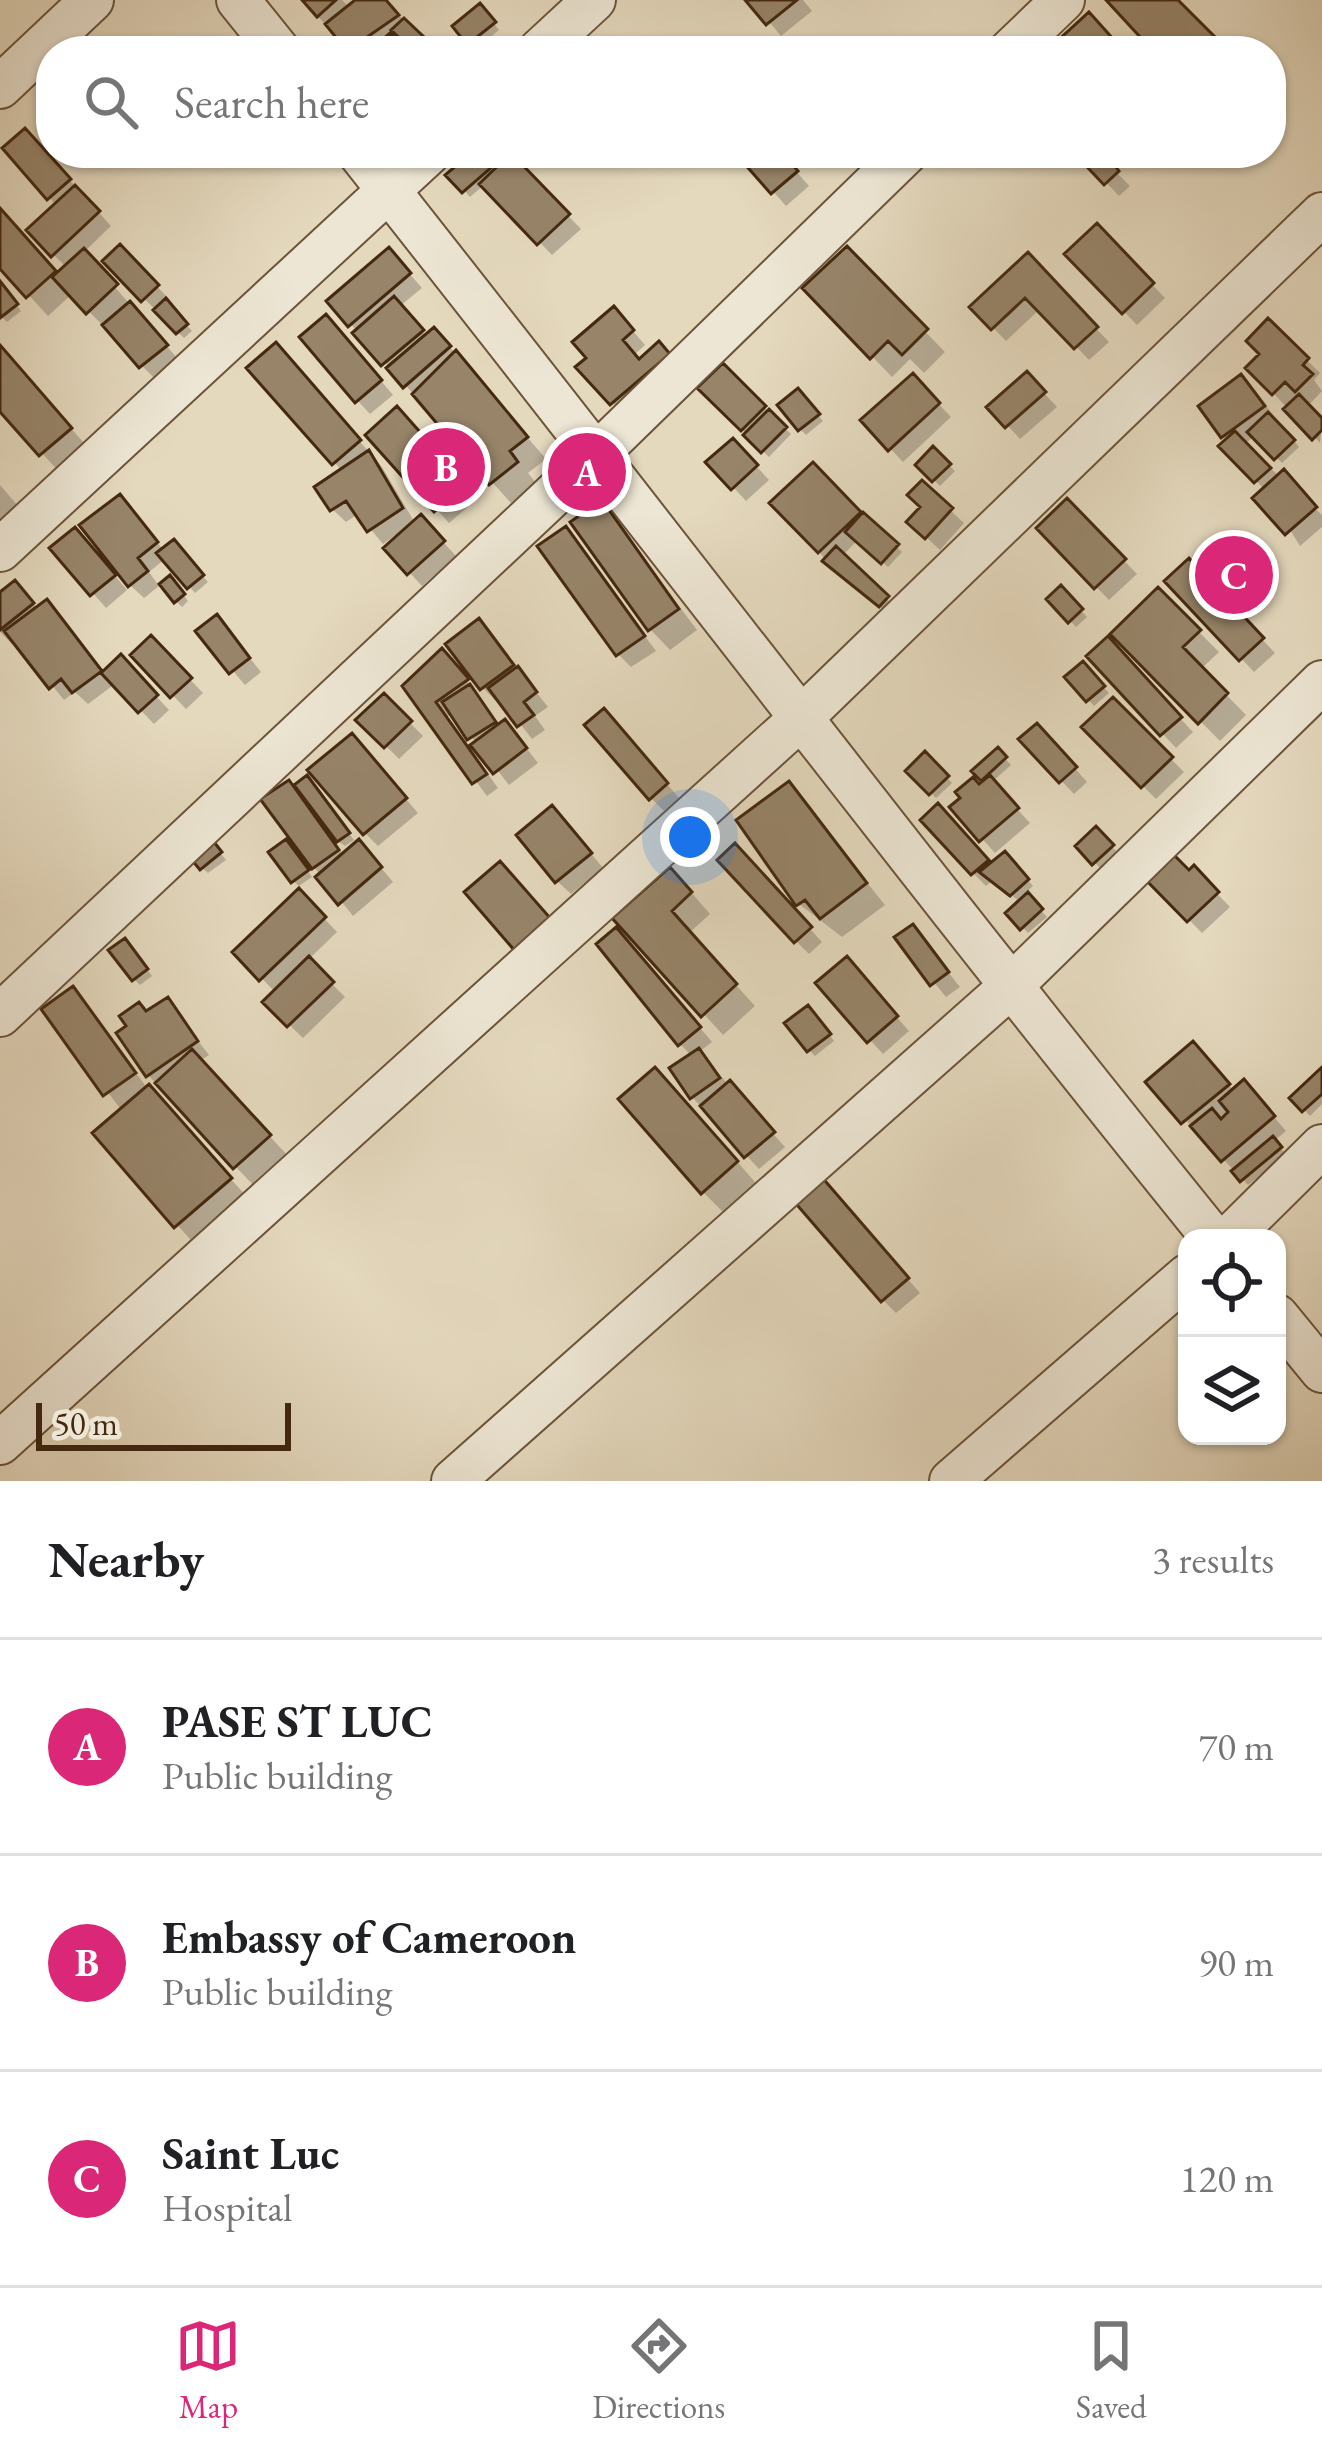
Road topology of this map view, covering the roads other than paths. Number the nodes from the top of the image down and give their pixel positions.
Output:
1 (92, 0) edge
2 (238, 0) edge
3 (594, 0) edge
4 (1063, 0) edge
5 (53, 36) edge
6 (267, 36) edge
7 (554, 36) edge
8 (1026, 36) edge
9 (36, 52) edge
10 (0, 86) edge
11 (371, 168) edge
12 (412, 168) edge
13 (891, 168) edge
14 (388, 190) junction
15 (1322, 214) edge
16 (598, 453) junction
17 (0, 550) edge
18 (1322, 682) edge
19 (799, 720) junction
20 (1010, 987) junction
21 (0, 1015) edge
22 (1322, 1146) edge
23 (1206, 1229) edge
24 (1238, 1229) edge
25 (1178, 1284) edge
26 (1286, 1327) edge
27 (1322, 1371) edge
28 (0, 1443) edge
29 (453, 1481) edge
30 (951, 1481) edge

1 - 5 street
2 - 6 street
3 - 7 street
4 - 8 street
9 - 10 street
11 - 14 street
12 - 14 street
13 - 16 street
14 - 16 street
14 - 17 street
15 - 19 street
16 - 19 street
16 - 21 street
18 - 20 street
19 - 20 street
19 - 28 street
20 - 23 street
20 - 29 street
22 - 24 street
25 - 30 street
26 - 27 street

